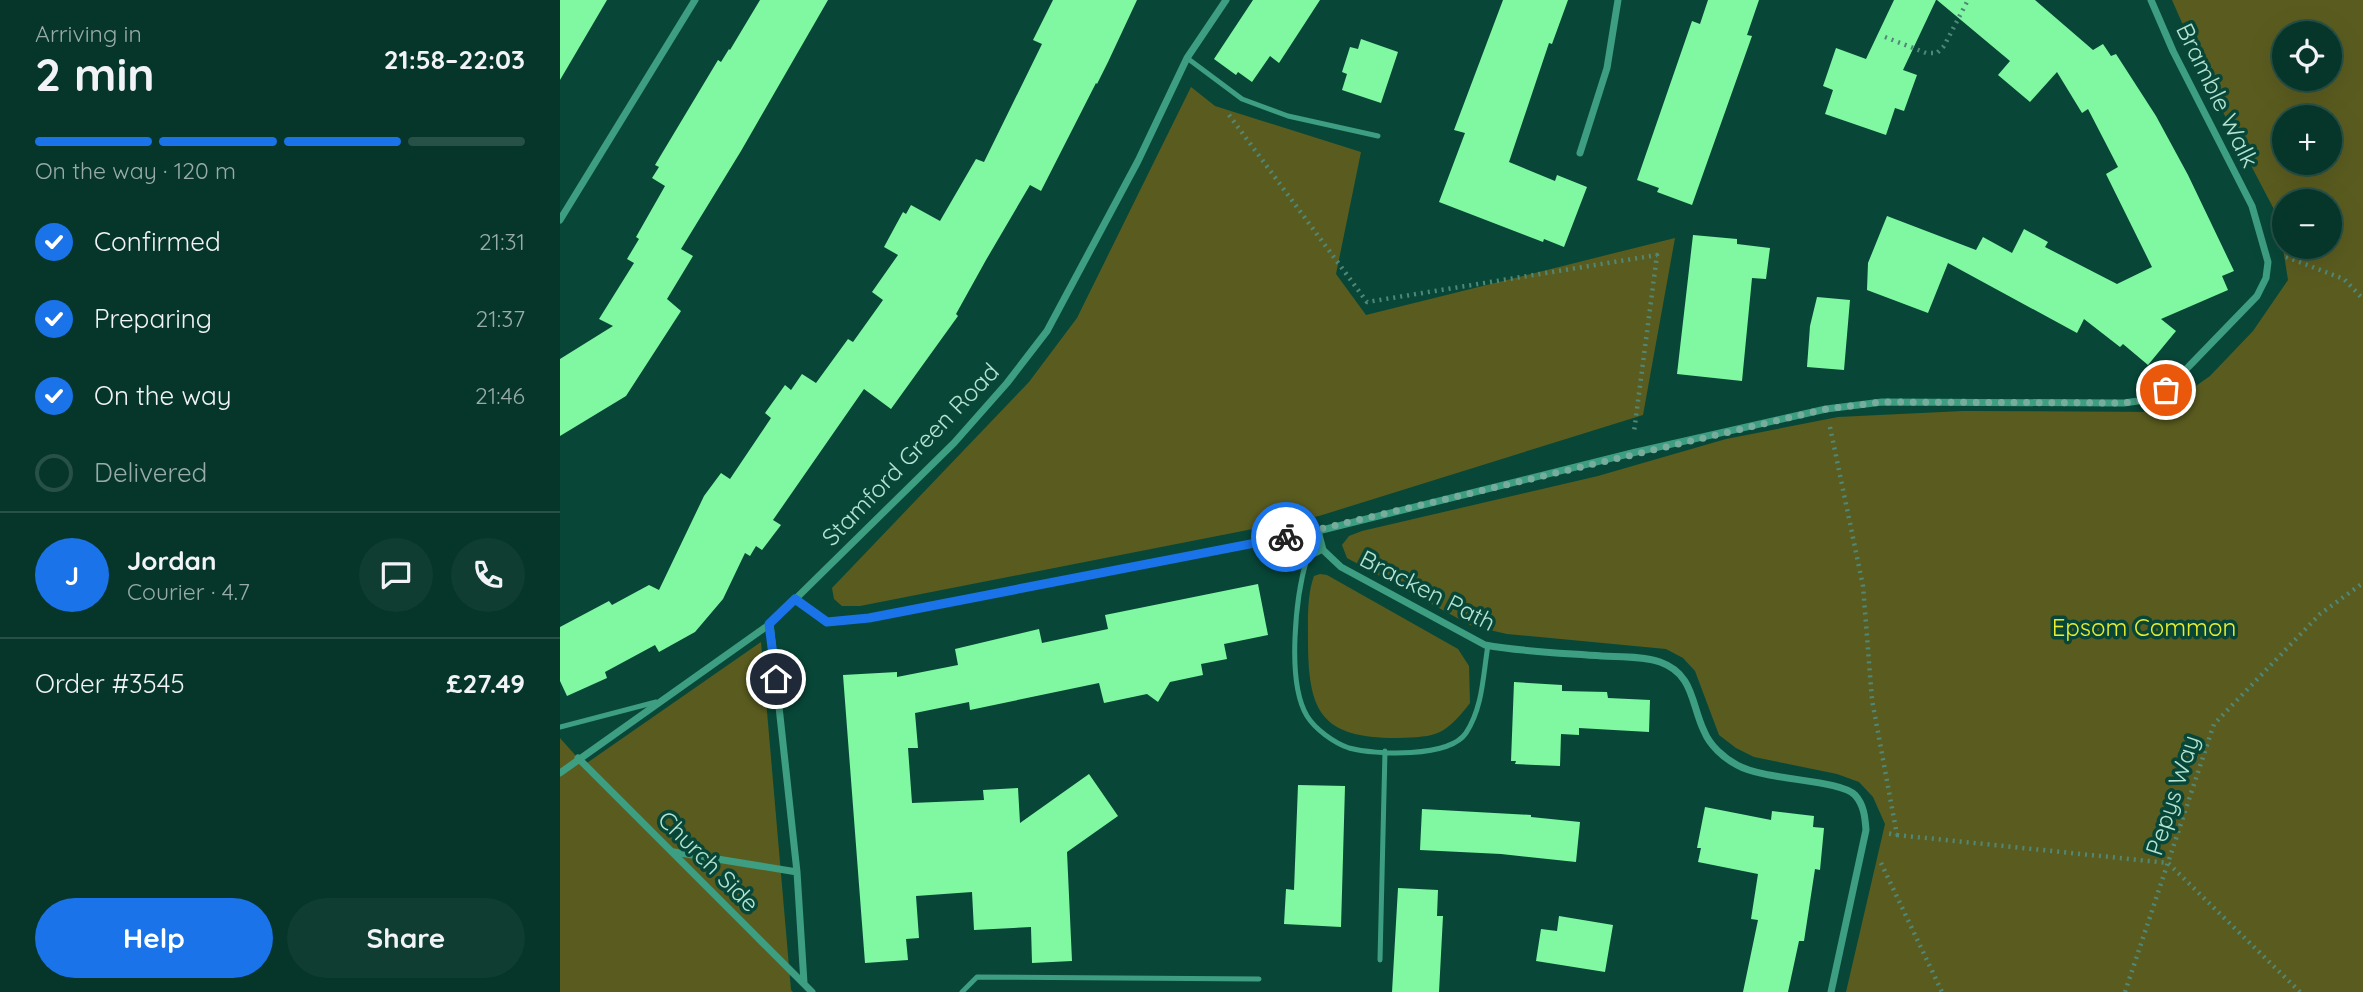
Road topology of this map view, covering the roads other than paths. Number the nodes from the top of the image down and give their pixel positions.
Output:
1 (695, 0) edge
2 (1226, 0) edge
3 (1618, 0) edge
4 (2151, 0) edge
5 (1187, 58) junction
6 (1378, 136) dead end
7 (1580, 153) dead end
8 (560, 220) edge
9 (1318, 531) junction
10 (1323, 550) junction
11 (795, 599) junction
12 (769, 624) junction
13 (1488, 645) junction
14 (656, 702) junction
15 (560, 727) edge
16 (1385, 751) junction
17 (578, 758) junction
18 (560, 773) edge
19 (674, 852) junction
20 (797, 872) junction
21 (1380, 960) dead end
22 (1259, 979) dead end
23 (804, 983) junction
24 (812, 992) edge
25 (962, 992) edge
26 (1831, 992) edge

1 - 8 street
2 - 5 street, Stamford Green Road
3 - 7 street
4 - 9 street, Bramble Walk
5 - 6 lane
5 - 11 street, Stamford Green Road
9 - 10 street
9 - 11 street
10 - 13 street, Bracken Path
10 - 16 lane
11 - 12 street, Stamford Green Road
12 - 14 street, Stamford Green Road
12 - 20 street
13 - 16 lane
13 - 26 street, Bracken Path
14 - 15 lane
14 - 17 street, Stamford Green Road
16 - 21 lane
17 - 18 street, Stamford Green Road
17 - 19 street, Church Side
19 - 20 street
19 - 23 street, Church Side
20 - 23 street
22 - 25 lane
23 - 24 street, Church Side

